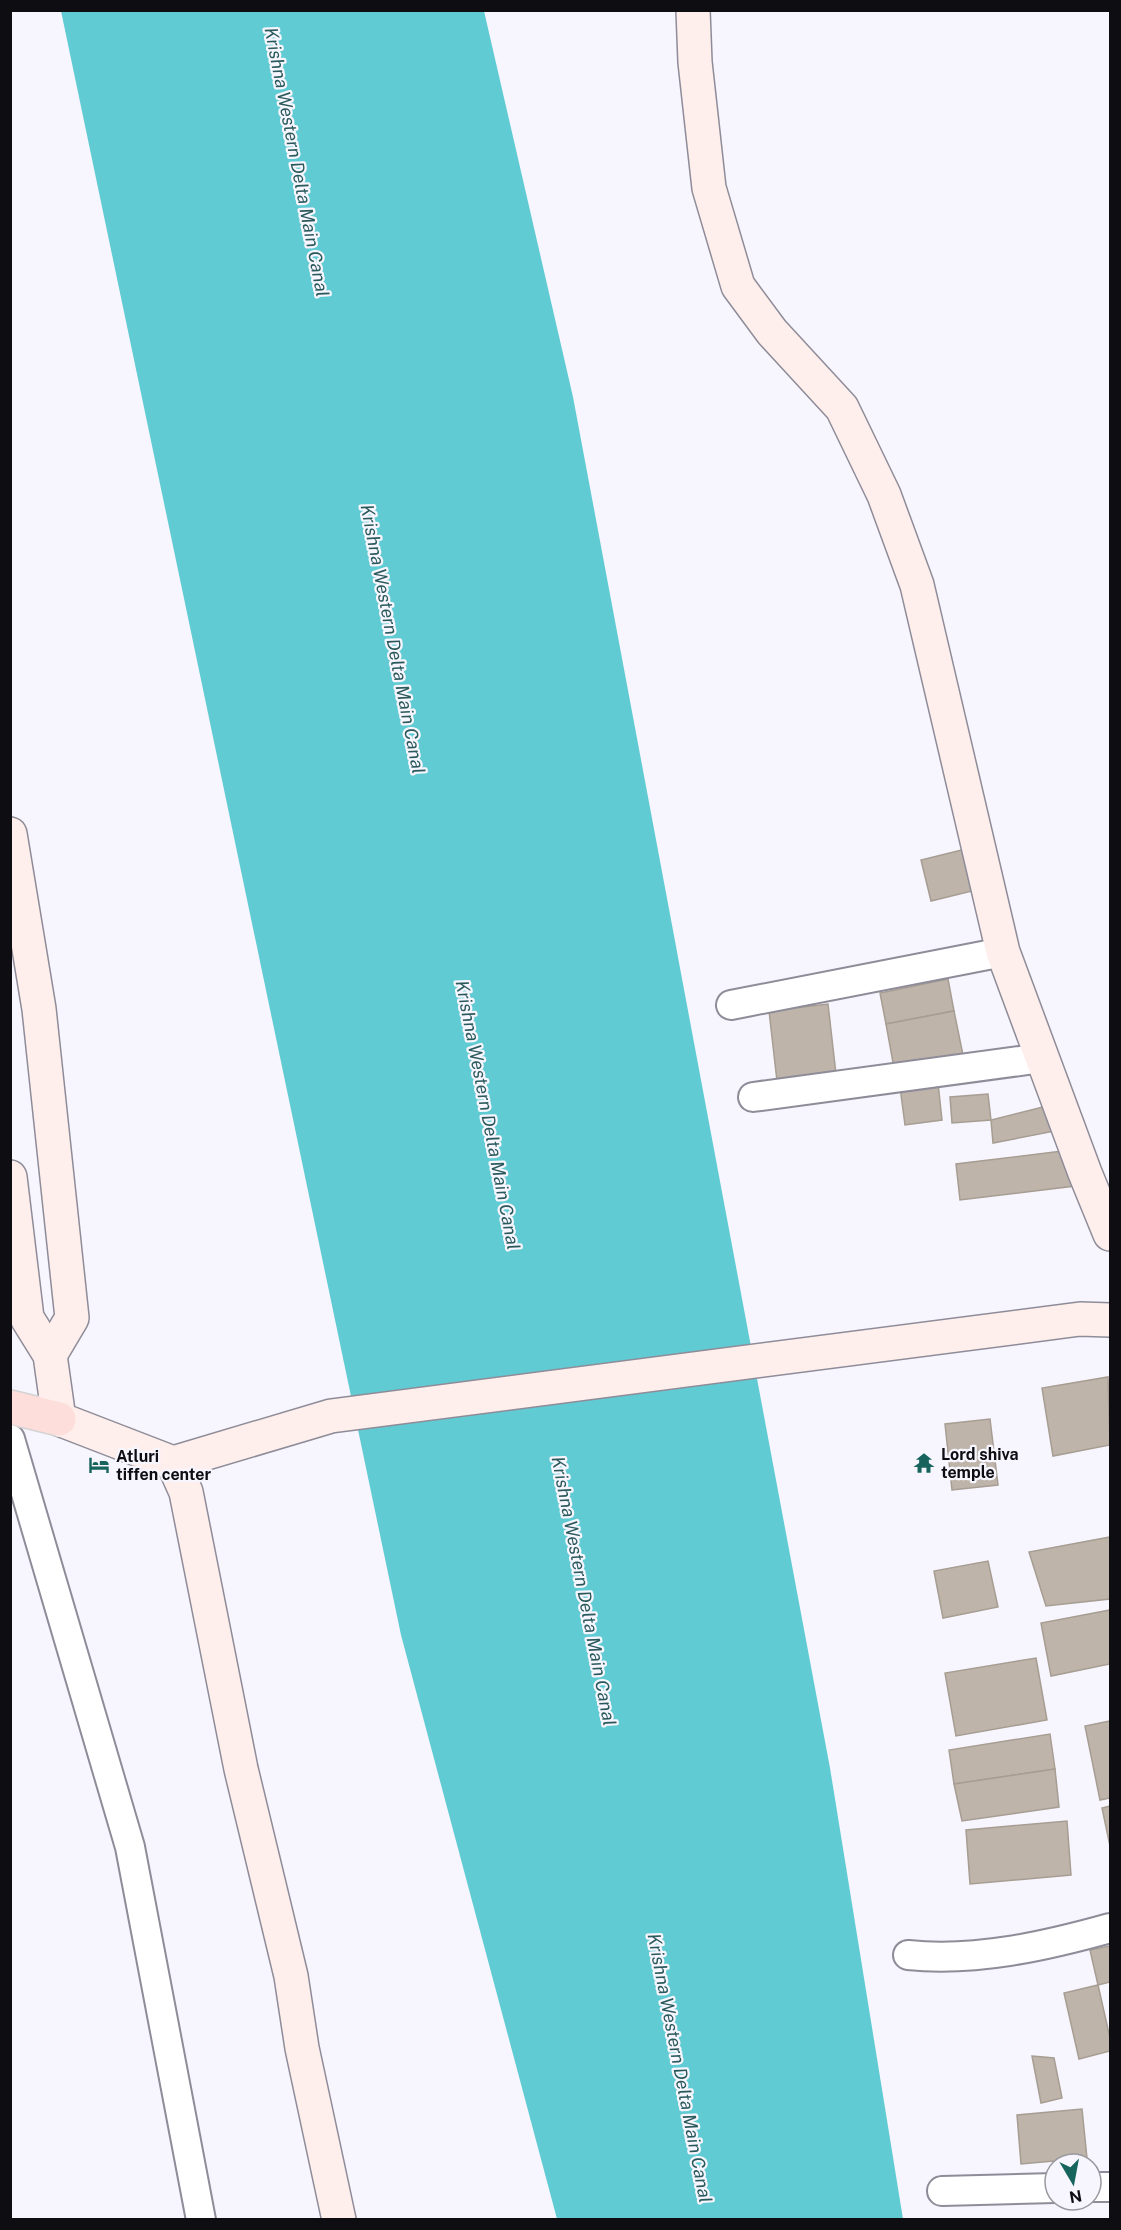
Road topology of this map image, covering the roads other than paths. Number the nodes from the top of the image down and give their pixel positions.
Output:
1 (693, 10) edge
2 (10, 834) edge
3 (1003, 952) junction
4 (731, 1005) dead end
5 (1042, 1059) junction
6 (753, 1097) dead end
7 (10, 1177) edge
8 (1110, 1234) edge
9 (1110, 1306) edge
10 (1095, 1319) edge
11 (50, 1355) junction
12 (10, 1407) edge
13 (59, 1419) junction
14 (10, 1439) edge
15 (172, 1462) junction
16 (1110, 1928) edge
17 (908, 1955) dead end
18 (1043, 2188) edge
19 (942, 2191) dead end
20 (201, 2220) edge
21 (339, 2220) edge

1 - 3 street
2 - 11 street
3 - 4 street
3 - 5 street
5 - 6 street
5 - 8 street
7 - 11 street
9 - 10 street
10 - 15 street
11 - 13 street
12 - 13 main road
13 - 15 street
14 - 20 street
15 - 21 street
16 - 17 street
18 - 19 street

